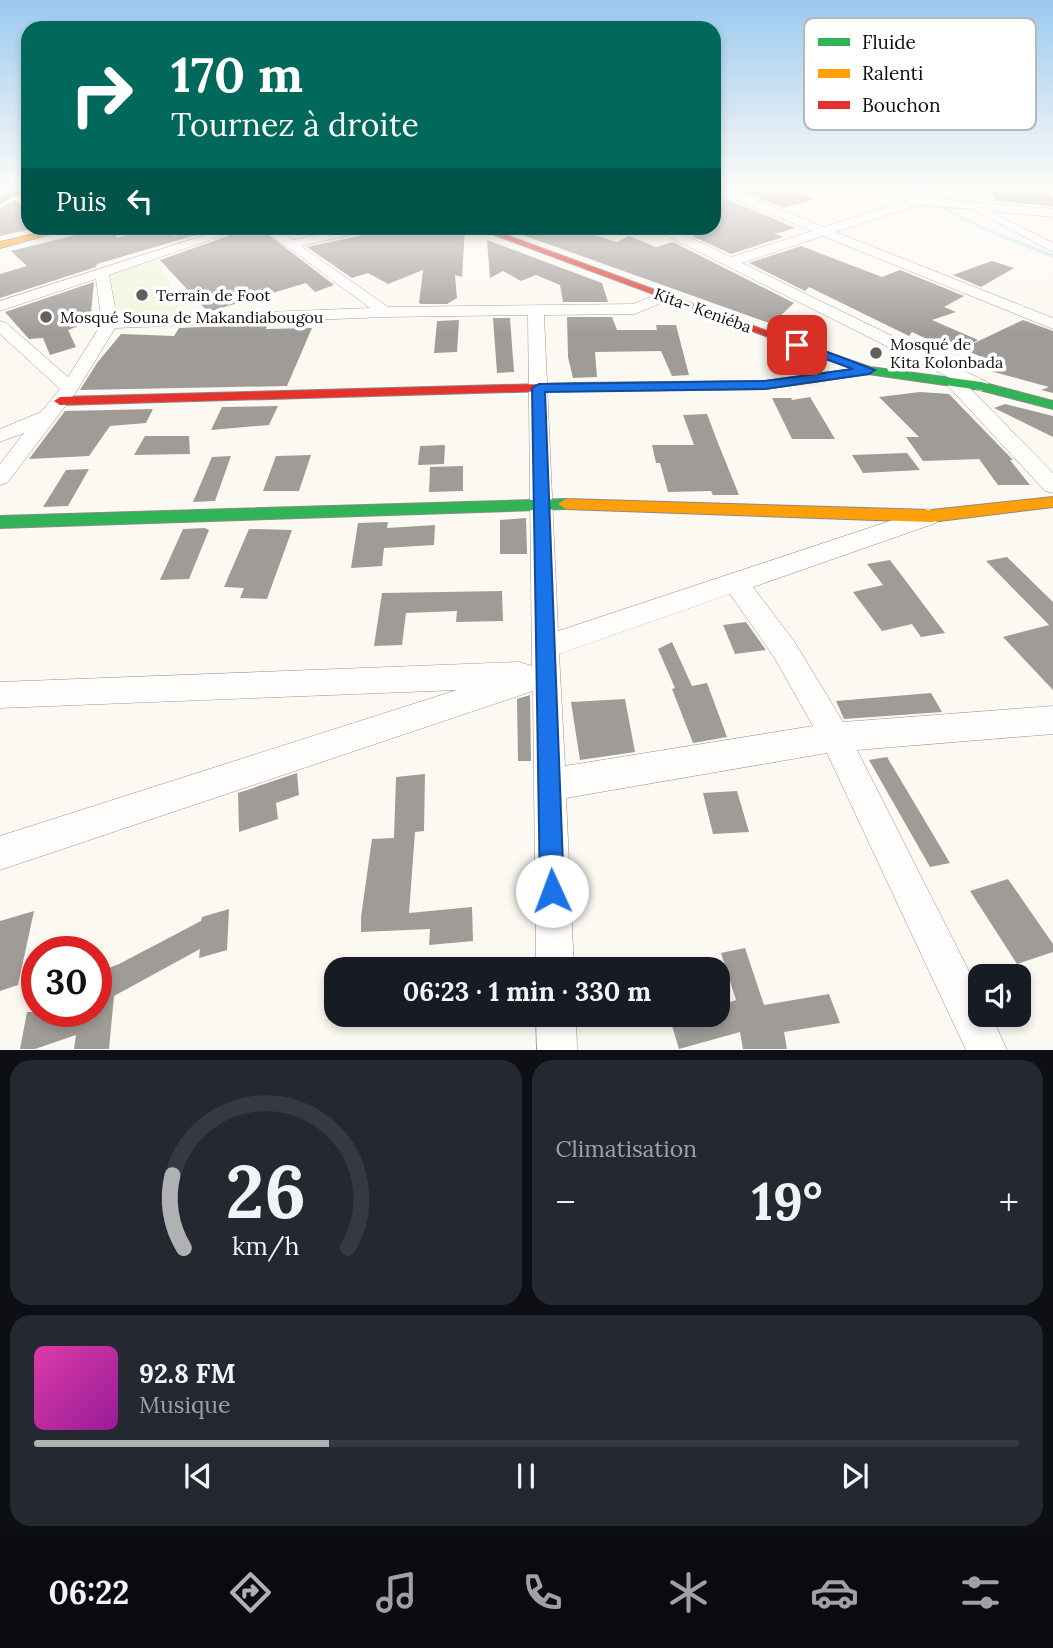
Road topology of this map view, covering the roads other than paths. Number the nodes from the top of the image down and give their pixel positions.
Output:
1 (36, 236) edge
2 (214, 236) edge
3 (280, 236) edge
4 (327, 236) edge
5 (502, 236) edge
6 (677, 236) edge
7 (811, 236) edge
8 (833, 236) edge
9 (1033, 236) edge
10 (291, 244) junction
11 (0, 245) edge
12 (1053, 248) edge
13 (731, 262) junction
14 (102, 274) junction
15 (666, 296) junction
16 (0, 306) edge
17 (536, 310) junction
18 (385, 312) junction
19 (110, 323) junction
20 (1053, 324) edge
21 (0, 326) edge
22 (869, 370) junction
23 (954, 382) junction
24 (981, 386) junction
25 (539, 388) junction
26 (59, 401) junction
27 (1053, 405) edge
28 (0, 436) edge
29 (0, 478) edge
30 (1053, 486) edge
31 (1053, 502) edge
32 (542, 503) junction
33 (931, 516) junction
34 (0, 522) edge
35 (735, 582) junction
36 (546, 661) junction
37 (0, 695) edge
38 (1053, 720) edge
39 (835, 737) junction
40 (548, 785) junction
41 (0, 853) edge
42 (555, 957) edge
43 (556, 1027) edge
44 (557, 1049) edge
45 (987, 1049) edge

1 - 11 street
2 - 14 street
3 - 10 street
4 - 10 street
5 - 15 street, Kita- Keniéba
6 - 13 street
7 - 13 street
8 - 20 street
9 - 12 street
10 - 18 street
13 - 24 street
14 - 16 street
14 - 19 street
15 - 17 street
15 - 22 street, Kita- Keniéba
17 - 18 street
17 - 25 street
18 - 19 street
19 - 26 street
21 - 26 street
22 - 23 street, Kita- Keniéba
22 - 25 street
23 - 24 street, Kita- Keniéba
23 - 30 street
24 - 27 street, Kita- Keniéba
25 - 26 street
25 - 32 street
26 - 28 street
26 - 29 street
31 - 33 street
32 - 33 street
32 - 34 street
32 - 36 street
33 - 35 street
35 - 36 street
35 - 39 street
36 - 37 street
36 - 40 street
36 - 41 street
38 - 39 street
39 - 40 street
39 - 45 street
40 - 42 street
43 - 44 street

